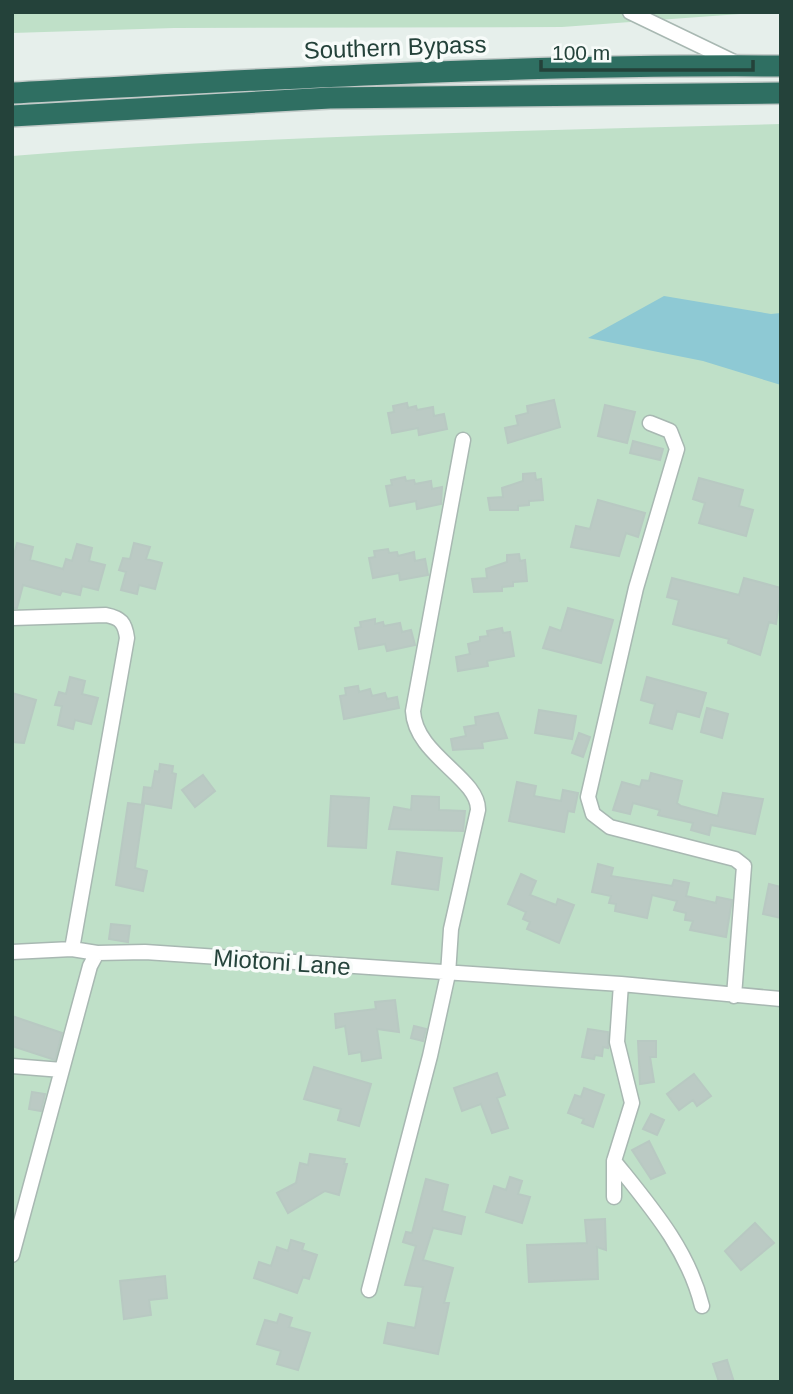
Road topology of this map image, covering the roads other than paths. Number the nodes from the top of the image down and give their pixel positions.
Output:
1 (630, 12) edge
2 (741, 66) junction
3 (781, 66) edge
4 (12, 93) edge
5 (781, 93) edge
6 (12, 116) edge
7 (650, 423) dead end
8 (463, 440) dead end
9 (12, 618) edge
10 (72, 949) junction
11 (12, 952) edge
12 (97, 953) junction
13 (448, 974) junction
14 (621, 984) junction
15 (734, 996) junction
16 (781, 999) edge
17 (12, 1066) edge
18 (62, 1070) junction
19 (614, 1161) junction
20 (614, 1197) dead end
21 (12, 1255) edge
22 (369, 1290) dead end
23 (702, 1306) dead end

1 - 2 street
2 - 3 highway, Southern Bypass
2 - 4 highway, Southern Bypass
5 - 6 highway, Southern Bypass
7 - 15 street
8 - 13 street
9 - 10 street
10 - 11 street, Miotoni Lane
10 - 12 street, Miotoni Lane
12 - 13 street, Miotoni Lane
12 - 18 street
13 - 14 street, Miotoni Lane
13 - 22 street
14 - 15 street, Miotoni Lane
14 - 19 street
15 - 16 street, Miotoni Lane
17 - 18 street
18 - 21 street
19 - 20 street
19 - 23 street

